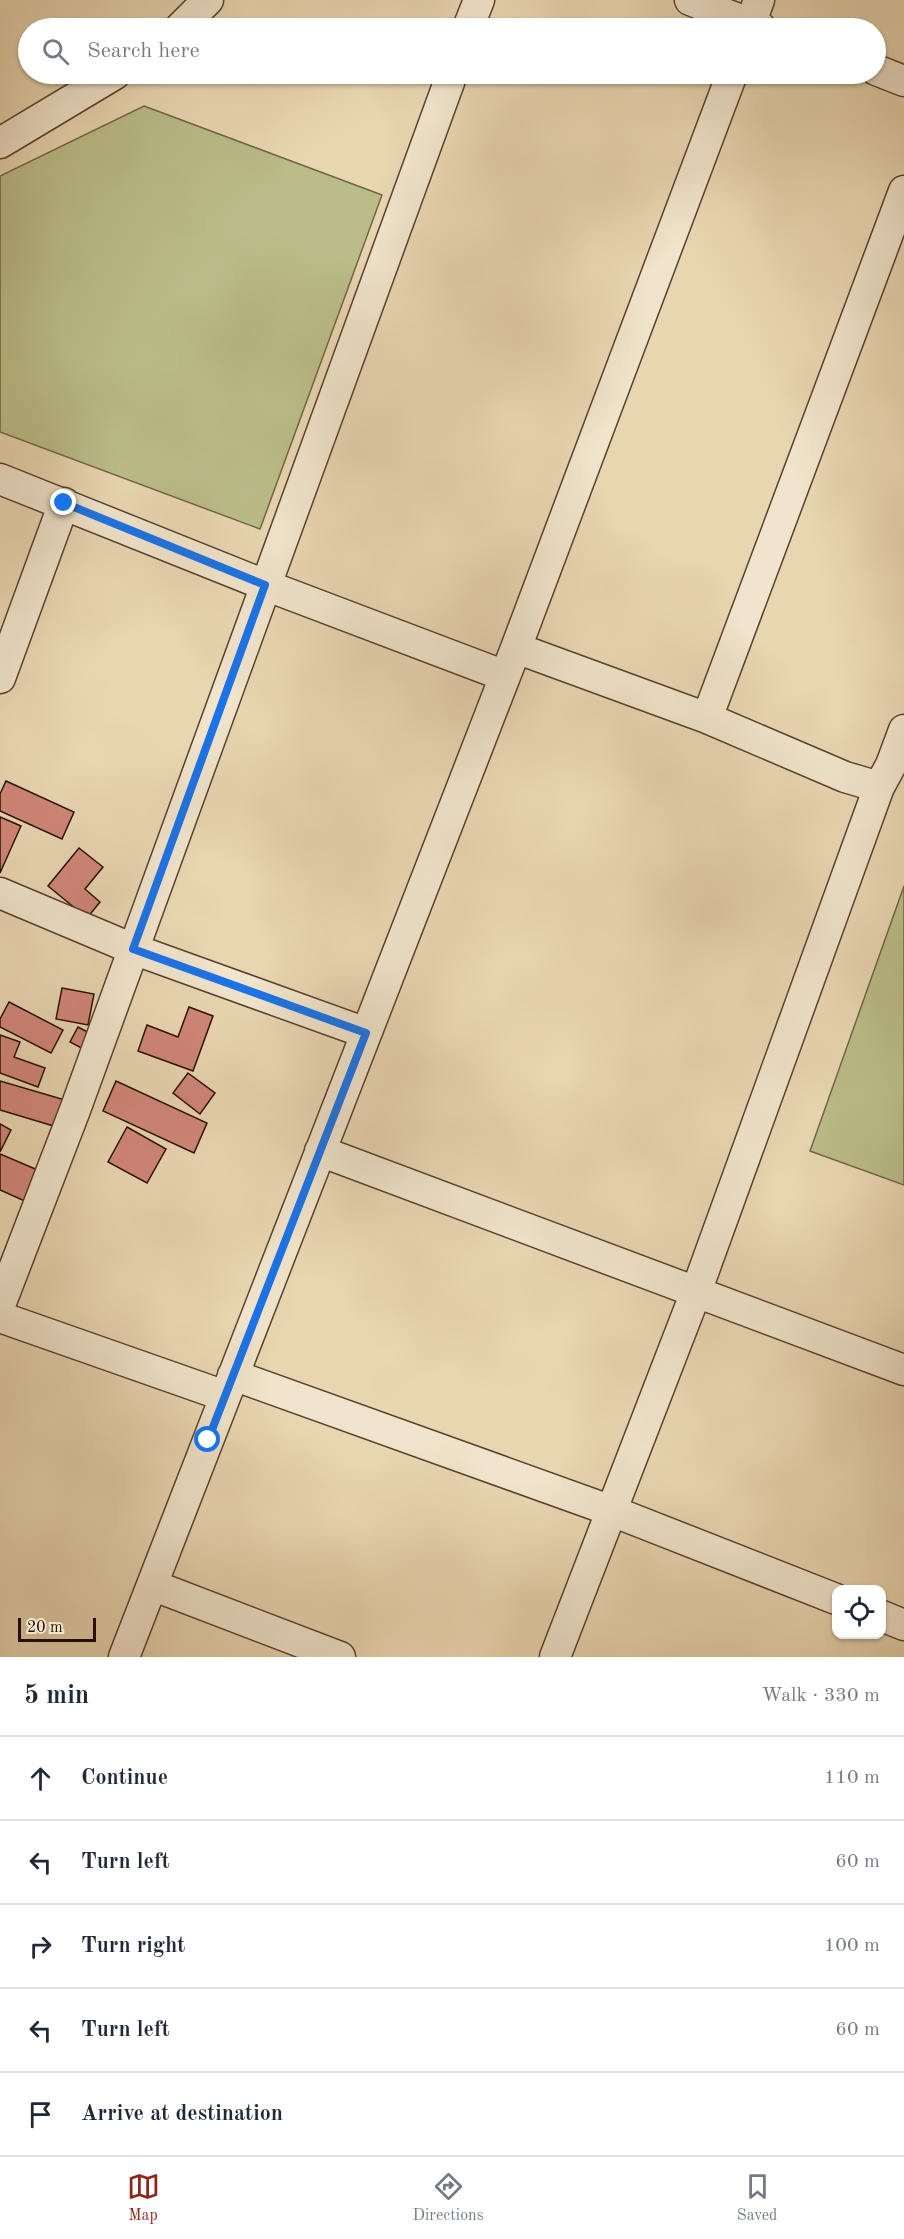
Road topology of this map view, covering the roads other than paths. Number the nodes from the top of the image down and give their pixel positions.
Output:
1 (208, 0) edge
2 (479, 0) edge
3 (690, 0) edge
4 (190, 18) edge
5 (472, 18) edge
6 (748, 18) edge
7 (886, 74) edge
8 (904, 81) edge
9 (98, 84) edge
10 (448, 84) edge
11 (728, 84) edge
12 (0, 143) edge
13 (904, 191) edge
14 (0, 479) edge
15 (64, 503) junction
16 (265, 585) junction
17 (516, 648) junction
18 (505, 676) junction
19 (0, 678) edge
20 (707, 718) junction
21 (904, 730) edge
22 (879, 787) junction
23 (0, 893) edge
24 (133, 949) junction
25 (366, 1033) junction
26 (320, 1151) junction
27 (696, 1292) junction
28 (0, 1305) edge
29 (0, 1317) edge
30 (904, 1370) edge
31 (229, 1386) junction
32 (612, 1511) junction
33 (152, 1585) junction
34 (832, 1597) edge
35 (886, 1618) edge
36 (904, 1625) edge
37 (124, 1657) edge
38 (340, 1657) edge
39 (555, 1657) edge

1 - 4 street
2 - 5 street
3 - 6 street
7 - 8 street
9 - 12 street
10 - 16 street
11 - 17 street
13 - 20 street
14 - 15 street
15 - 16 street
15 - 19 street
16 - 18 street
16 - 24 street
17 - 18 street
17 - 20 street
18 - 25 street
20 - 22 street
21 - 22 street
22 - 27 street
23 - 24 street
24 - 25 street
24 - 28 street
25 - 26 street
26 - 27 street
26 - 31 street
27 - 30 street
27 - 32 street
29 - 31 street
31 - 32 street
31 - 33 street
32 - 34 street
32 - 39 street
33 - 37 street
33 - 38 street
35 - 36 street

